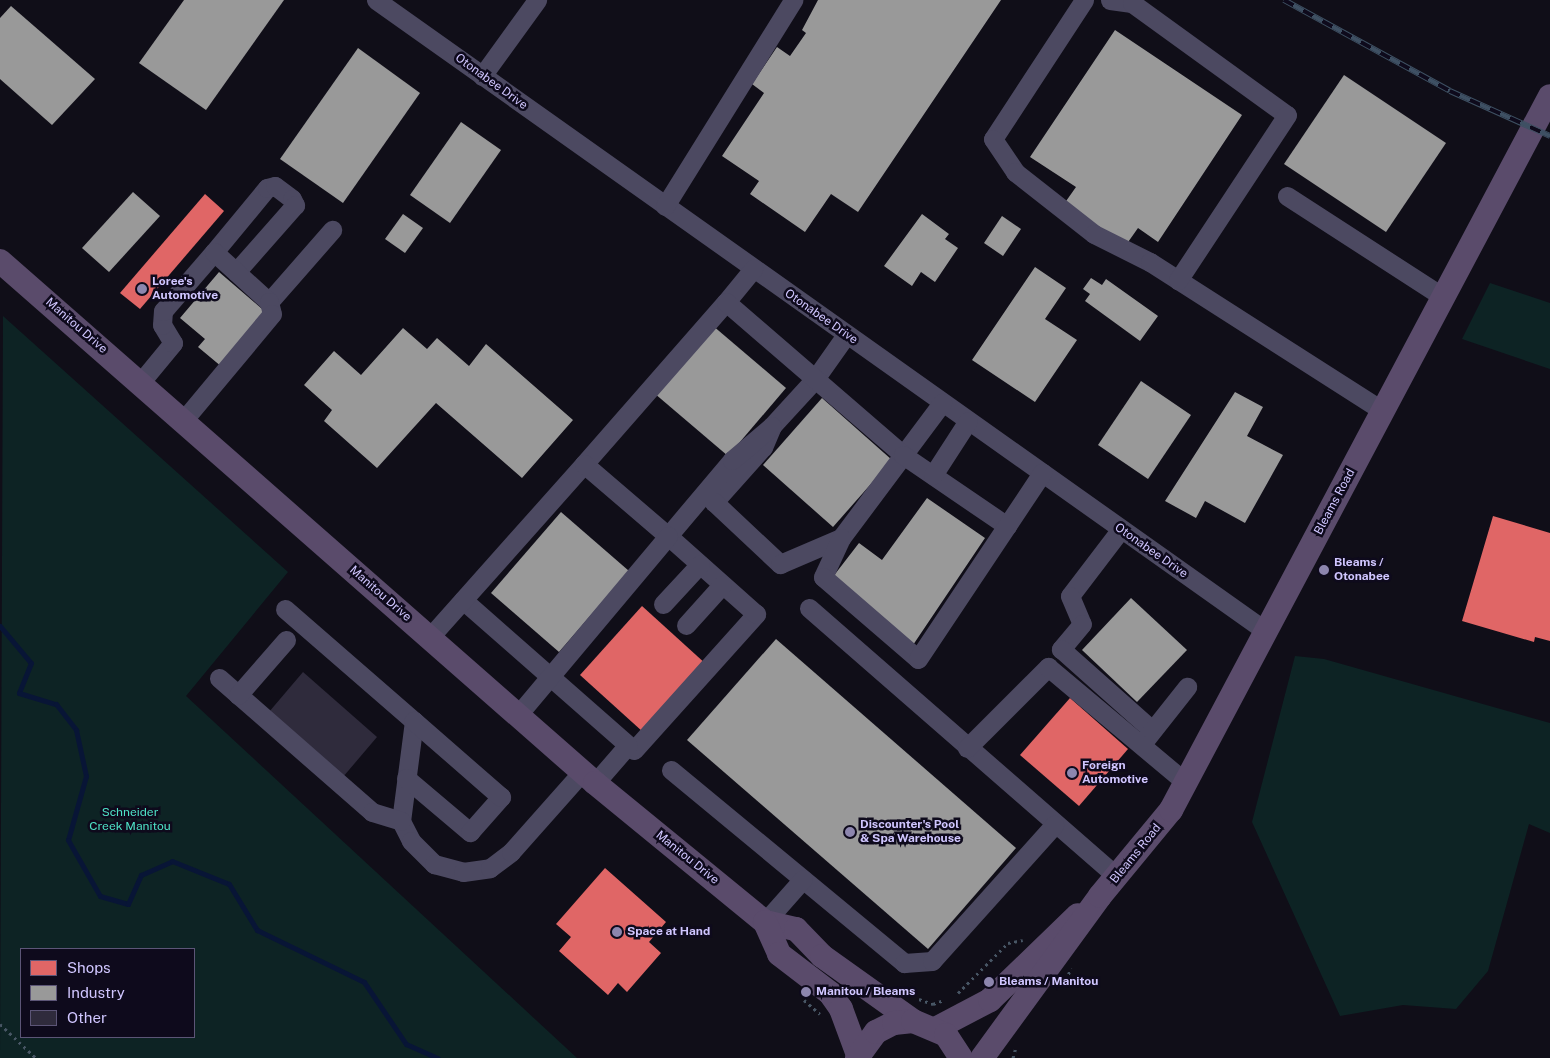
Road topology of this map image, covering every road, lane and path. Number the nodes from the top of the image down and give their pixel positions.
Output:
1 (376, 0) edge
2 (537, 0) edge
3 (794, 0) edge
4 (1084, 0) edge
5 (1110, 0) edge
6 (482, 76) junction
7 (1550, 96) edge
8 (1286, 196) dead end
9 (665, 206) junction
10 (332, 230) dead end
11 (214, 252) junction
12 (0, 261) edge
13 (753, 269) junction
14 (236, 272) junction
15 (1178, 280) junction
16 (1443, 297) junction
17 (269, 302) junction
18 (726, 302) junction
19 (846, 335) junction
20 (815, 379) junction
21 (140, 383) junction
22 (942, 403) junction
23 (1383, 411) junction
24 (183, 421) junction
25 (968, 421) junction
26 (772, 426) junction
27 (903, 455) junction
28 (584, 464) junction
29 (1042, 473) junction
30 (933, 475) junction
31 (1007, 526) junction
32 (1121, 529) junction
33 (668, 536) junction
34 (841, 538) junction
35 (700, 564) junction
36 (722, 584) junction
37 (463, 600) junction
38 (663, 604) dead end
39 (809, 608) dead end
40 (284, 609) dead end
41 (686, 625) dead end
42 (1266, 632) junction
43 (429, 638) junction
44 (286, 640) dead end
45 (552, 676) junction
46 (219, 678) dead end
47 (1187, 687) dead end
48 (238, 695) junction
49 (518, 715) junction
50 (414, 721) junction
51 (1146, 738) junction
52 (628, 746) junction
53 (967, 748) junction
54 (671, 770) dead end
55 (588, 777) junction
56 (406, 778) junction
57 (1186, 782) junction
58 (401, 821) junction
59 (1054, 825) junction
60 (1117, 877) junction
61 (803, 879) junction
62 (1100, 896) junction
63 (765, 922) junction
64 (1008, 943) dead end
65 (913, 995) dead end
66 (914, 1021) junction
67 (0, 1024) edge
68 (937, 1028) junction
69 (857, 1056) edge
70 (36, 1058) edge
71 (961, 1058) edge
72 (982, 1058) edge

1 - 6 street, Otonabee Drive
2 - 6 street
3 - 9 street
4 - 15 street
5 - 15 street
6 - 9 street, Otonabee Drive
7 - 16 main road, Bleams Road
8 - 16 street
9 - 13 street, Otonabee Drive
10 - 17 street
11 - 14 street
11 - 14 street
11 - 21 street
12 - 21 main road, Manitou Drive
13 - 18 street
13 - 19 street, Otonabee Drive
14 - 17 street
15 - 23 street
16 - 23 main road, Bleams Road
17 - 24 street
18 - 20 street
18 - 28 street
19 - 20 street
19 - 22 street, Otonabee Drive
20 - 26 street
20 - 27 street
21 - 24 main road, Manitou Drive
22 - 25 street, Otonabee Drive
22 - 27 street
23 - 42 main road, Bleams Road
24 - 43 main road, Manitou Drive
25 - 29 street, Otonabee Drive
25 - 30 street
26 - 33 street
26 - 34 street
27 - 30 street
27 - 34 street
28 - 33 street
28 - 37 street
29 - 31 street
29 - 32 street, Otonabee Drive
30 - 31 street
31 - 34 street
32 - 42 street, Otonabee Drive
32 - 51 street
33 - 35 street
33 - 45 street
35 - 36 street
35 - 38 street
36 - 41 street
36 - 52 street
37 - 43 street
37 - 45 street
39 - 53 street
40 - 50 street
42 - 57 main road, Bleams Road
43 - 49 main road, Manitou Drive
44 - 48 street
45 - 49 street
45 - 52 street
46 - 48 street
47 - 51 street
48 - 58 street
49 - 55 main road, Manitou Drive
50 - 56 street
50 - 56 street
51 - 53 street
51 - 57 street
52 - 55 street
53 - 59 street
54 - 61 street
55 - 58 street
55 - 63 main road, Manitou Drive
56 - 58 street
57 - 60 main road, Bleams Road
59 - 60 street
59 - 61 street
60 - 62 main road, Bleams Road
61 - 63 street
62 - 68 main road, Bleams Road
62 - 72 main road, Bleams Road
63 - 66 main road, Manitou Drive
63 - 69 main road, Manitou Drive
64 - 65 path
66 - 68 main road
66 - 69 main road
67 - 70 path
68 - 71 main road

